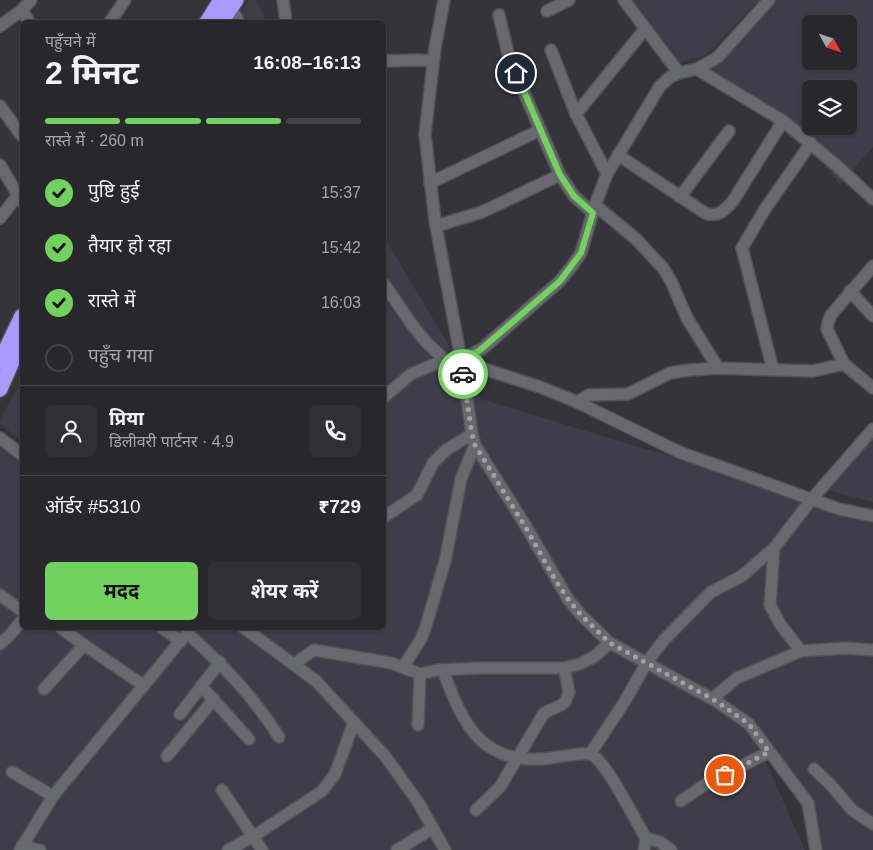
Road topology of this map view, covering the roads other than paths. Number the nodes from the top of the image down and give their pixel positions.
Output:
1 (31, 0) edge
2 (125, 0) edge
3 (283, 0) edge
4 (444, 0) edge
5 (569, 0) edge
6 (624, 0) edge
7 (769, 0) edge
8 (226, 1) edge
9 (22, 10) junction
10 (547, 11) dead end
11 (499, 15) dead end
12 (28, 20) edge
13 (111, 20) edge
14 (209, 20) edge
15 (222, 20) edge
16 (238, 20) edge
17 (286, 20) edge
18 (0, 26) edge
19 (645, 29) junction
20 (551, 50) dead end
21 (386, 61) edge
22 (433, 61) junction
23 (697, 69) junction
24 (679, 72) junction
25 (0, 106) edge
26 (576, 114) junction
27 (783, 121) junction
28 (540, 130) junction
29 (729, 131) dead end
30 (20, 133) edge
31 (810, 143) junction
32 (618, 155) junction
33 (0, 165) edge
34 (607, 174) junction
35 (560, 175) junction
36 (430, 183) junction
37 (680, 197) junction
38 (20, 198) edge
39 (873, 199) edge
40 (594, 209) junction
41 (0, 218) edge
42 (436, 226) junction
43 (873, 266) edge
44 (386, 287) edge
45 (850, 291) junction
46 (873, 316) edge
47 (20, 320) edge
48 (20, 344) edge
49 (2, 352) edge
50 (445, 360) junction
51 (462, 360) junction
52 (844, 364) junction
53 (718, 368) junction
54 (773, 370) junction
55 (873, 388) edge
56 (0, 390) edge
57 (386, 395) edge
58 (577, 402) junction
59 (873, 429) edge
60 (472, 434) junction
61 (0, 438) edge
62 (475, 445) junction
63 (20, 453) edge
64 (812, 499) junction
65 (386, 516) edge
66 (873, 516) edge
67 (774, 548) junction
68 (0, 595) edge
69 (20, 610) edge
70 (20, 622) edge
71 (66, 630) edge
72 (170, 630) edge
73 (247, 630) edge
74 (186, 634) edge
75 (610, 643) junction
76 (0, 644) edge
77 (84, 645) junction
78 (873, 650) edge
79 (801, 651) junction
80 (220, 662) junction
81 (647, 662) junction
82 (294, 664) junction
83 (403, 667) junction
84 (564, 668) junction
85 (443, 670) junction
86 (420, 674) junction
87 (143, 685) junction
88 (201, 686) junction
89 (44, 689) dead end
90 (214, 699) junction
91 (712, 699) junction
92 (180, 714) dead end
93 (354, 722) junction
94 (418, 725) dead end
95 (279, 737) dead end
96 (249, 739) dead end
97 (769, 752) junction
98 (590, 754) junction
99 (167, 756) dead end
100 (517, 759) junction
101 (814, 769) dead end
102 (12, 772) dead end
103 (222, 790) dead end
104 (53, 796) junction
105 (681, 801) dead end
106 (476, 810) dead end
107 (873, 824) edge
108 (433, 828) junction
109 (254, 836) junction
110 (646, 838) junction
111 (21, 848) edge
112 (40, 850) edge
113 (228, 850) edge
114 (262, 850) edge
115 (397, 850) edge
116 (445, 850) edge
117 (644, 850) edge
118 (671, 850) edge
119 (816, 850) edge

1 - 9 street
2 - 13 street
3 - 17 street
4 - 22 street
5 - 10 street
6 - 19 street
7 - 23 street
8 - 14 highway
8 - 15 highway
8 - 16 street
9 - 12 street
9 - 18 street
11 - 28 street
19 - 24 street
19 - 26 street
20 - 26 street
21 - 22 street
22 - 36 street
23 - 24 street
23 - 27 street
24 - 32 street
25 - 30 street
26 - 34 street
27 - 31 street
27 - 37 street
28 - 35 street
28 - 36 street
29 - 37 street
31 - 39 street
31 - 54 street
32 - 34 street
32 - 37 street
33 - 38 street
34 - 40 street
35 - 40 street
35 - 42 street
36 - 42 street
38 - 41 street
40 - 51 street
40 - 53 street
42 - 51 street
43 - 45 street
44 - 50 street
45 - 46 street
45 - 52 street
47 - 49 highway
48 - 56 highway
50 - 51 street
50 - 57 street
51 - 58 street
51 - 60 street
52 - 54 street
52 - 55 street
53 - 54 street
53 - 58 street
58 - 64 street
59 - 64 street
60 - 62 street
60 - 65 street
61 - 63 street
62 - 75 street
62 - 83 street
64 - 66 street
64 - 67 street
67 - 79 street
67 - 81 street
68 - 69 street
70 - 76 street
71 - 77 street
72 - 74 street
73 - 82 street
74 - 80 street
74 - 87 street
75 - 81 street
75 - 84 street
77 - 87 street
77 - 89 street
78 - 79 street
79 - 91 street
80 - 88 street
80 - 95 street
81 - 91 street
81 - 98 street
82 - 83 street
82 - 93 street
83 - 86 street
84 - 85 street
84 - 100 street
85 - 86 street
85 - 100 street
86 - 94 street
87 - 104 street
88 - 90 street
88 - 92 street
90 - 96 street
90 - 99 street
91 - 97 street
93 - 108 street
93 - 109 street
97 - 105 street
97 - 119 street
98 - 100 street
98 - 110 street
100 - 106 street
101 - 107 street
102 - 104 street
103 - 109 street
104 - 111 street
108 - 115 street
108 - 116 street
109 - 113 street
109 - 114 street
110 - 117 street
110 - 118 street
111 - 112 street

